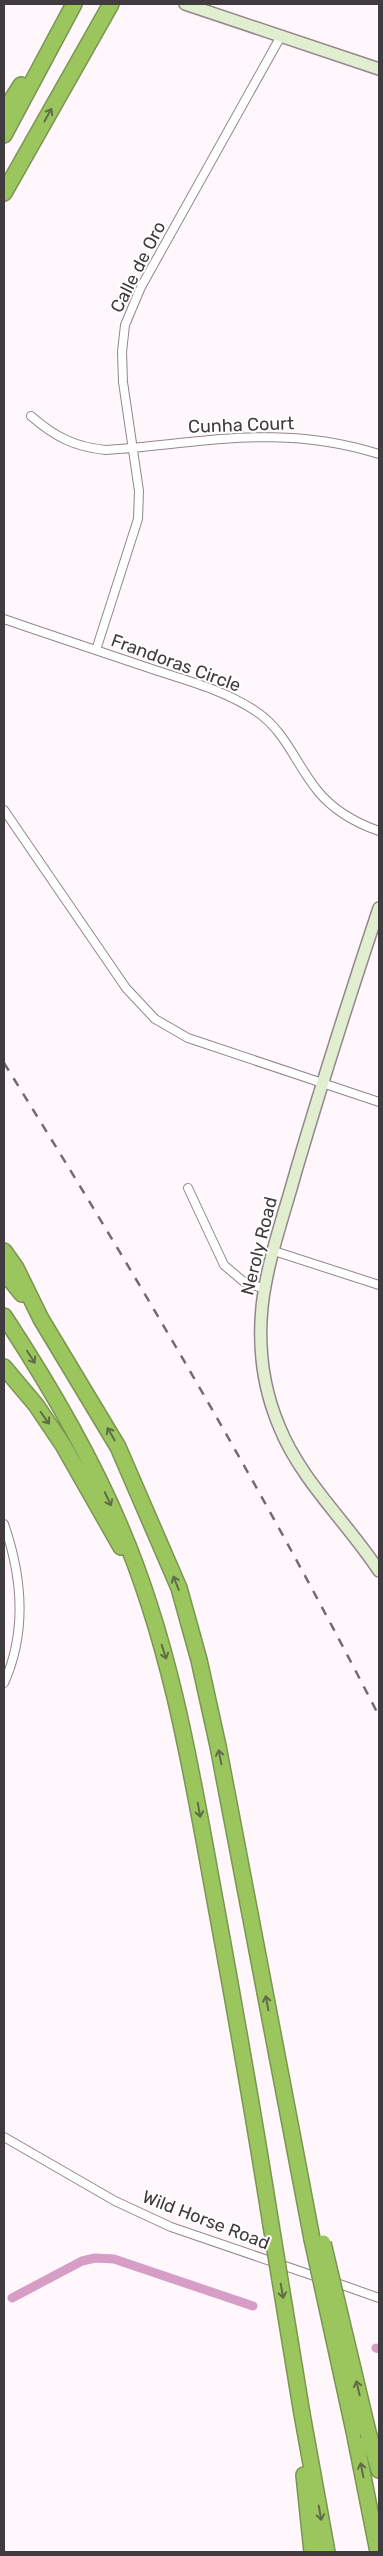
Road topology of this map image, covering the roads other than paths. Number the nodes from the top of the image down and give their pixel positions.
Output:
1 (74, 4) edge
2 (110, 4) edge
3 (185, 4) edge
4 (281, 36) junction
5 (379, 69) edge
6 (4, 112) edge
7 (4, 135) edge
8 (4, 193) edge
9 (32, 416) dead end
10 (132, 448) junction
11 (379, 454) edge
12 (4, 619) edge
13 (96, 650) junction
14 (4, 810) edge
15 (379, 831) edge
16 (379, 908) edge
17 (322, 1082) junction
18 (379, 1102) edge
19 (188, 1188) dead end
20 (4, 1251) edge
21 (274, 1251) junction
22 (4, 1272) edge
23 (379, 1285) edge
24 (265, 1289) junction
25 (4, 1316) edge
26 (41, 1319) junction
27 (4, 1366) edge
28 (4, 1524) edge
29 (379, 1572) edge
30 (140, 1577) junction
31 (4, 1683) edge
32 (4, 2137) edge
33 (318, 2241) junction
34 (379, 2298) edge
35 (302, 2414) junction
36 (379, 2470) edge
37 (312, 2552) edge
38 (327, 2552) edge
39 (378, 2552) edge

1 - 6 highway
1 - 7 highway
8 -> 2 highway
3 - 4 street
4 - 5 street
4 - 10 street, Calle de Oro
9 - 10 street, Cunha Court
10 - 11 street, Cunha Court
10 - 13 street, Calle de Oro
12 - 13 street, Frandoras Circle
13 - 15 street, Frandoras Circle
14 - 17 street
16 - 17 street, Neroly Road
17 - 18 street
17 - 21 street, Neroly Road
19 - 24 street
20 - 26 highway
21 - 23 street
21 - 24 street, Neroly Road
22 - 26 highway
24 - 29 street, Neroly Road
25 -> 30 highway
33 -> 26 highway
27 -> 30 highway
28 - 31 street
30 -> 35 highway, bridge
32 - 34 street, Wild Horse Road
36 -> 33 highway, bridge
39 -> 33 highway, bridge
35 - 37 highway
35 -> 38 highway

